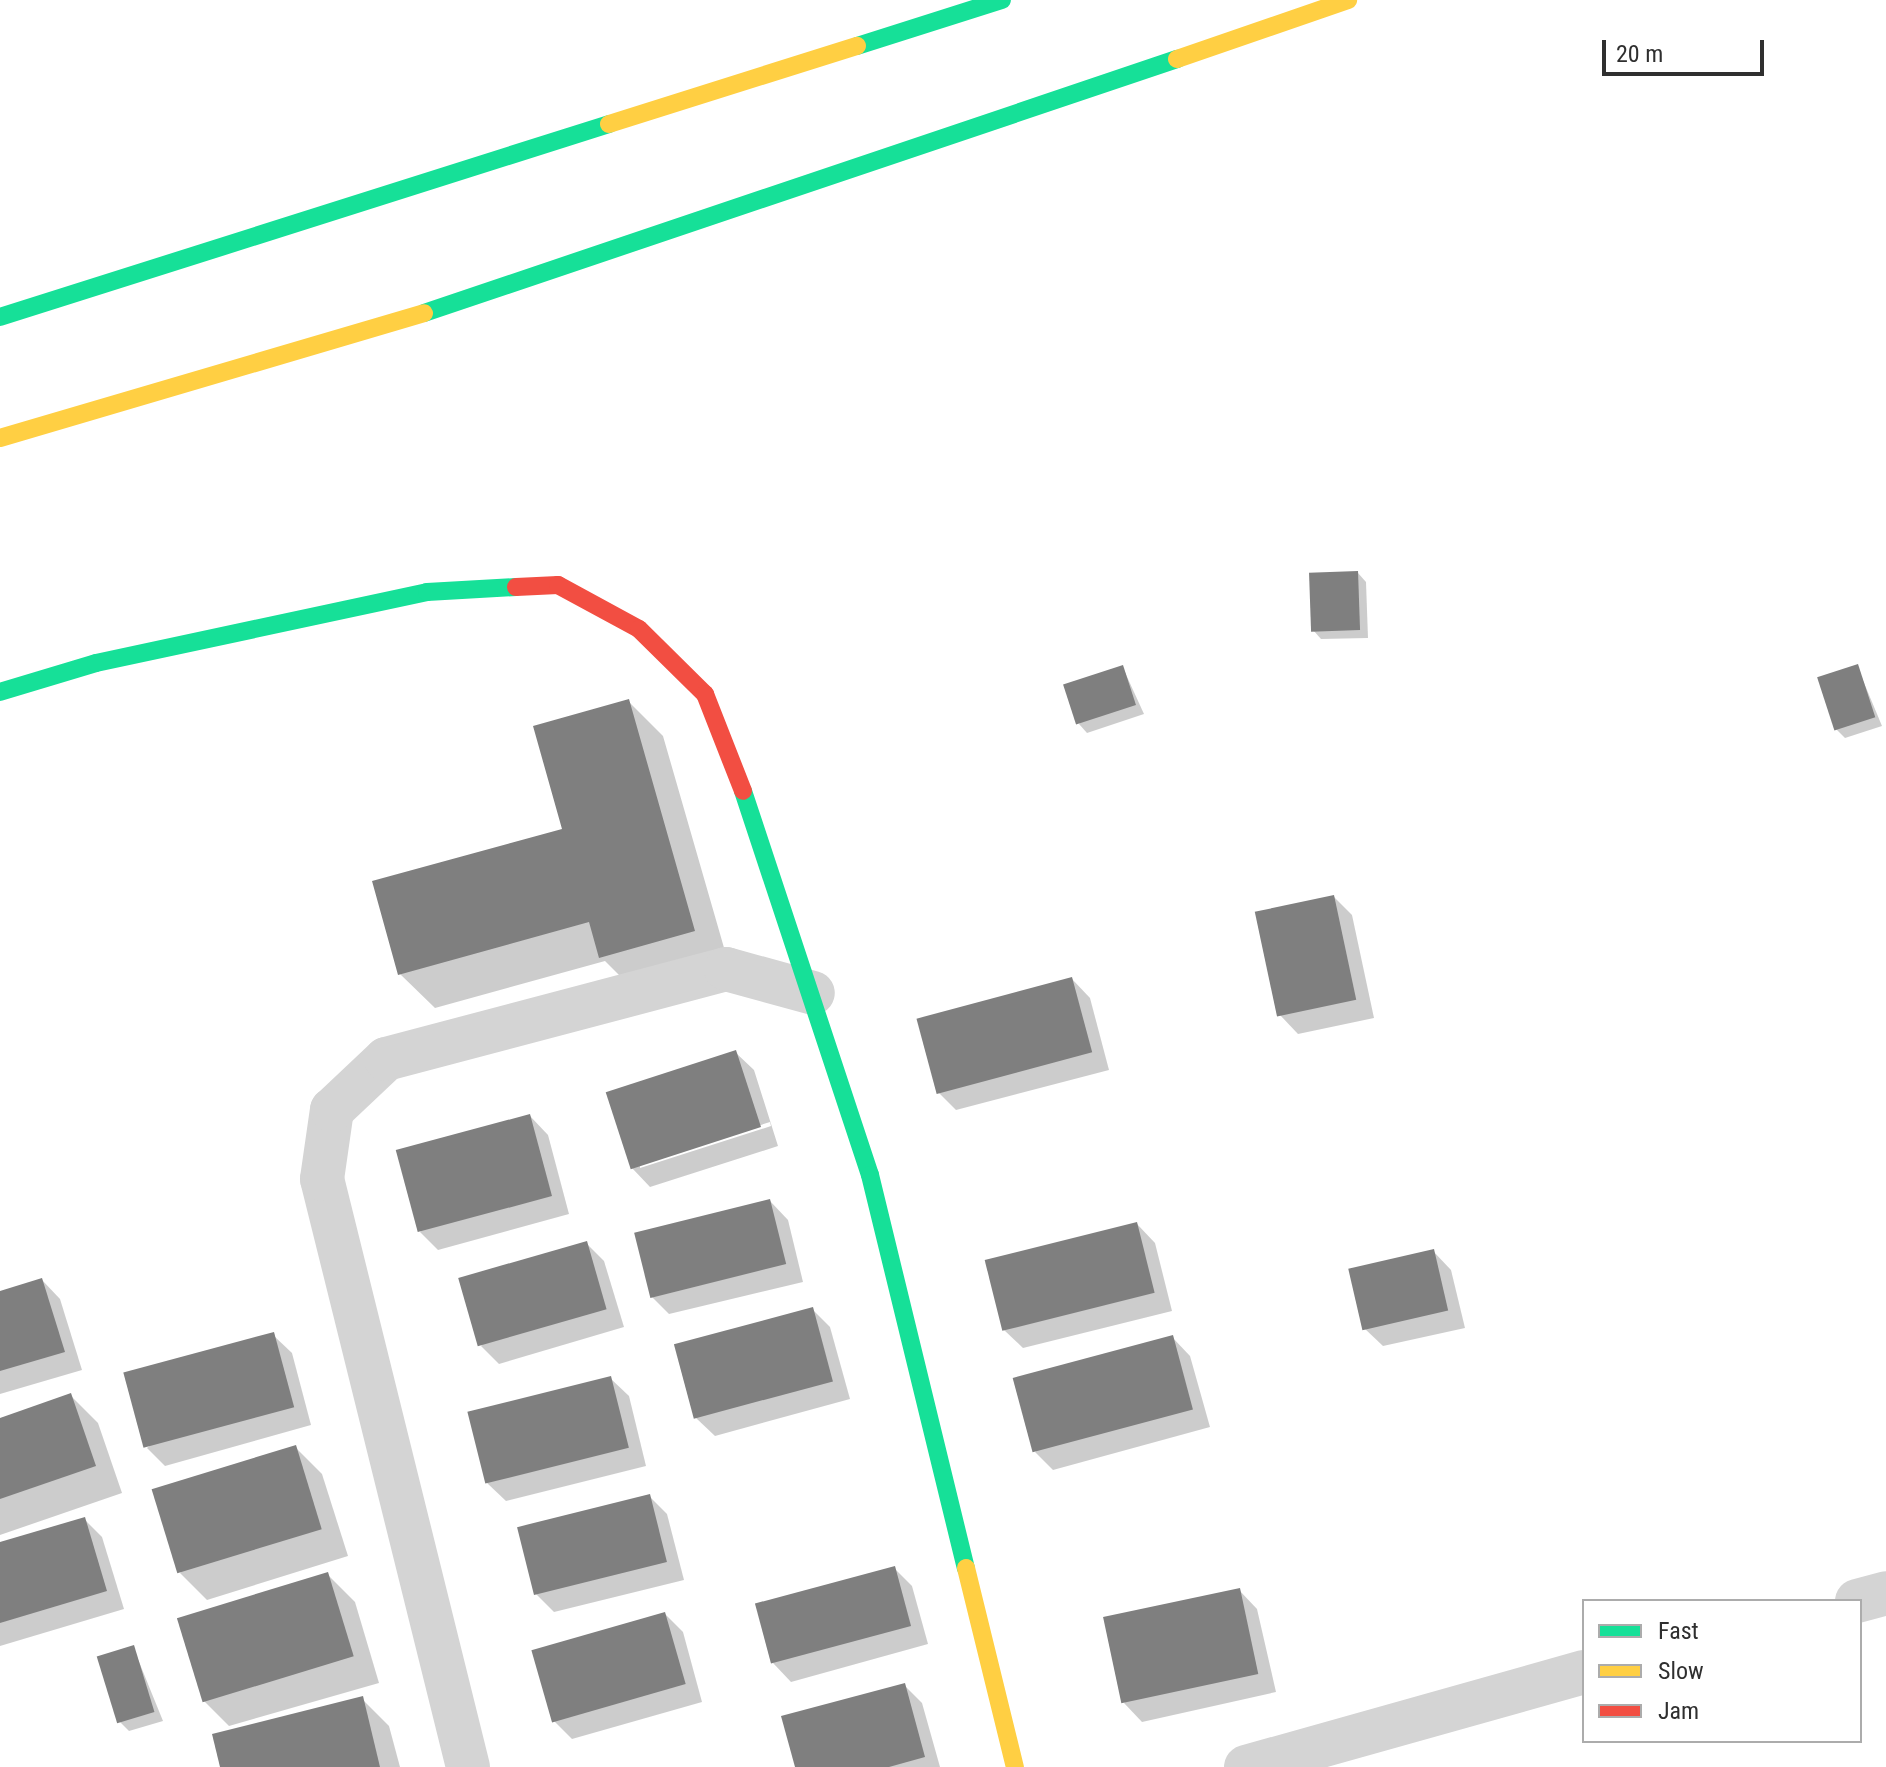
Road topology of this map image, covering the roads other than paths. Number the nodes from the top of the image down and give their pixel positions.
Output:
1 (1002, 0) edge
2 (1348, 0) edge
3 (0, 317) edge
4 (0, 438) edge
5 (0, 692) edge
6 (813, 993) junction
7 (1886, 1593) edge
8 (1862, 1600) edge
9 (1582, 1673) edge
10 (468, 1767) edge
11 (1015, 1767) edge
12 (1246, 1767) edge

1 - 3 main road
2 - 4 main road
5 - 6 main road
6 - 10 street
6 - 11 main road
7 - 8 street
9 - 12 street

